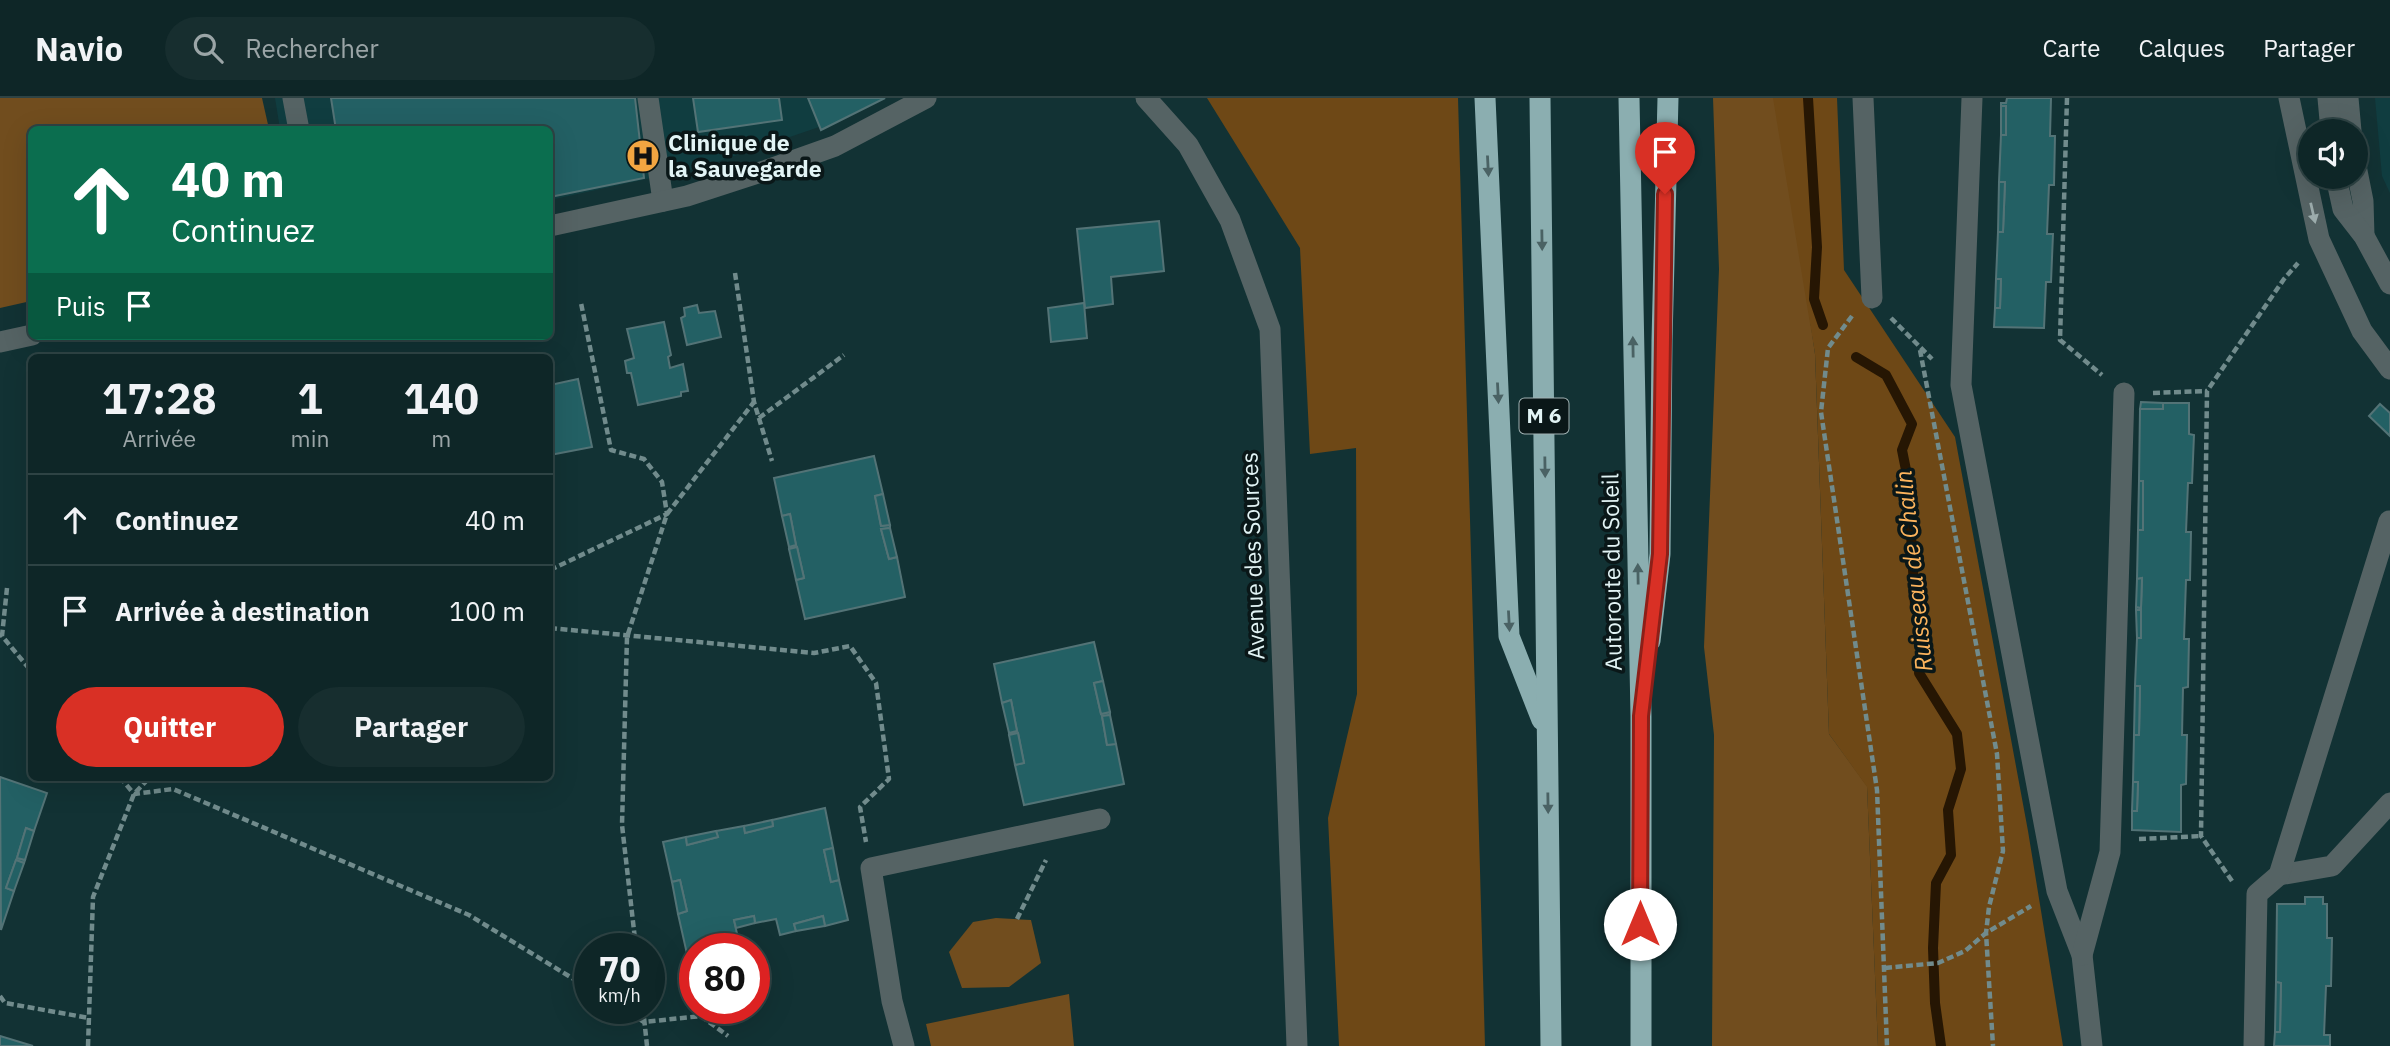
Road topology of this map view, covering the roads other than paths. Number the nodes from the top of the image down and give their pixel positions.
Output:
1 (293, 98) edge
2 (649, 98) edge
3 (926, 98) edge
4 (1146, 98) edge
5 (1485, 98) edge
6 (1541, 98) edge
7 (1629, 98) edge
8 (1668, 98) edge
9 (1863, 98) edge
10 (1972, 98) edge
11 (2289, 98) edge
12 (2328, 98) edge
13 (2348, 98) edge
14 (2329, 119) edge
15 (2350, 119) edge
16 (298, 126) edge
17 (2339, 189) edge
18 (2361, 189) edge
19 (663, 201) junction
20 (553, 225) edge
21 (2364, 236) junction
22 (2390, 284) edge
23 (1872, 298) road end
24 (28, 336) edge
25 (0, 342) edge
26 (2390, 369) edge
27 (2124, 393) road end
28 (2389, 521) edge
29 (1641, 716) junction
30 (1548, 735) junction
31 (2390, 803) edge
32 (1100, 819) dead end
33 (2279, 875) junction
34 (2082, 955) junction
35 (904, 1046) edge
36 (1297, 1046) edge
37 (1550, 1046) edge
38 (1642, 1046) edge
39 (2092, 1046) edge
40 (2254, 1046) edge

1 - 16 street
2 - 19 street
3 - 19 street
4 - 36 street, Avenue des Sources
5 -> 30 highway
6 -> 30 highway, M 6
29 -> 7 highway, Autoroute du Soleil
8 - 29 highway
9 - 23 street
10 - 34 street
11 -> 26 street
12 - 14 street
13 - 15 street
17 - 21 street
18 - 21 street
19 - 20 street
21 - 22 street
24 - 25 street
27 - 34 street
28 - 33 street
29 - 38 highway, Autoroute du Soleil
30 -> 37 highway, M 6
31 - 33 street
32 - 35 street
33 - 40 street
34 - 39 street

